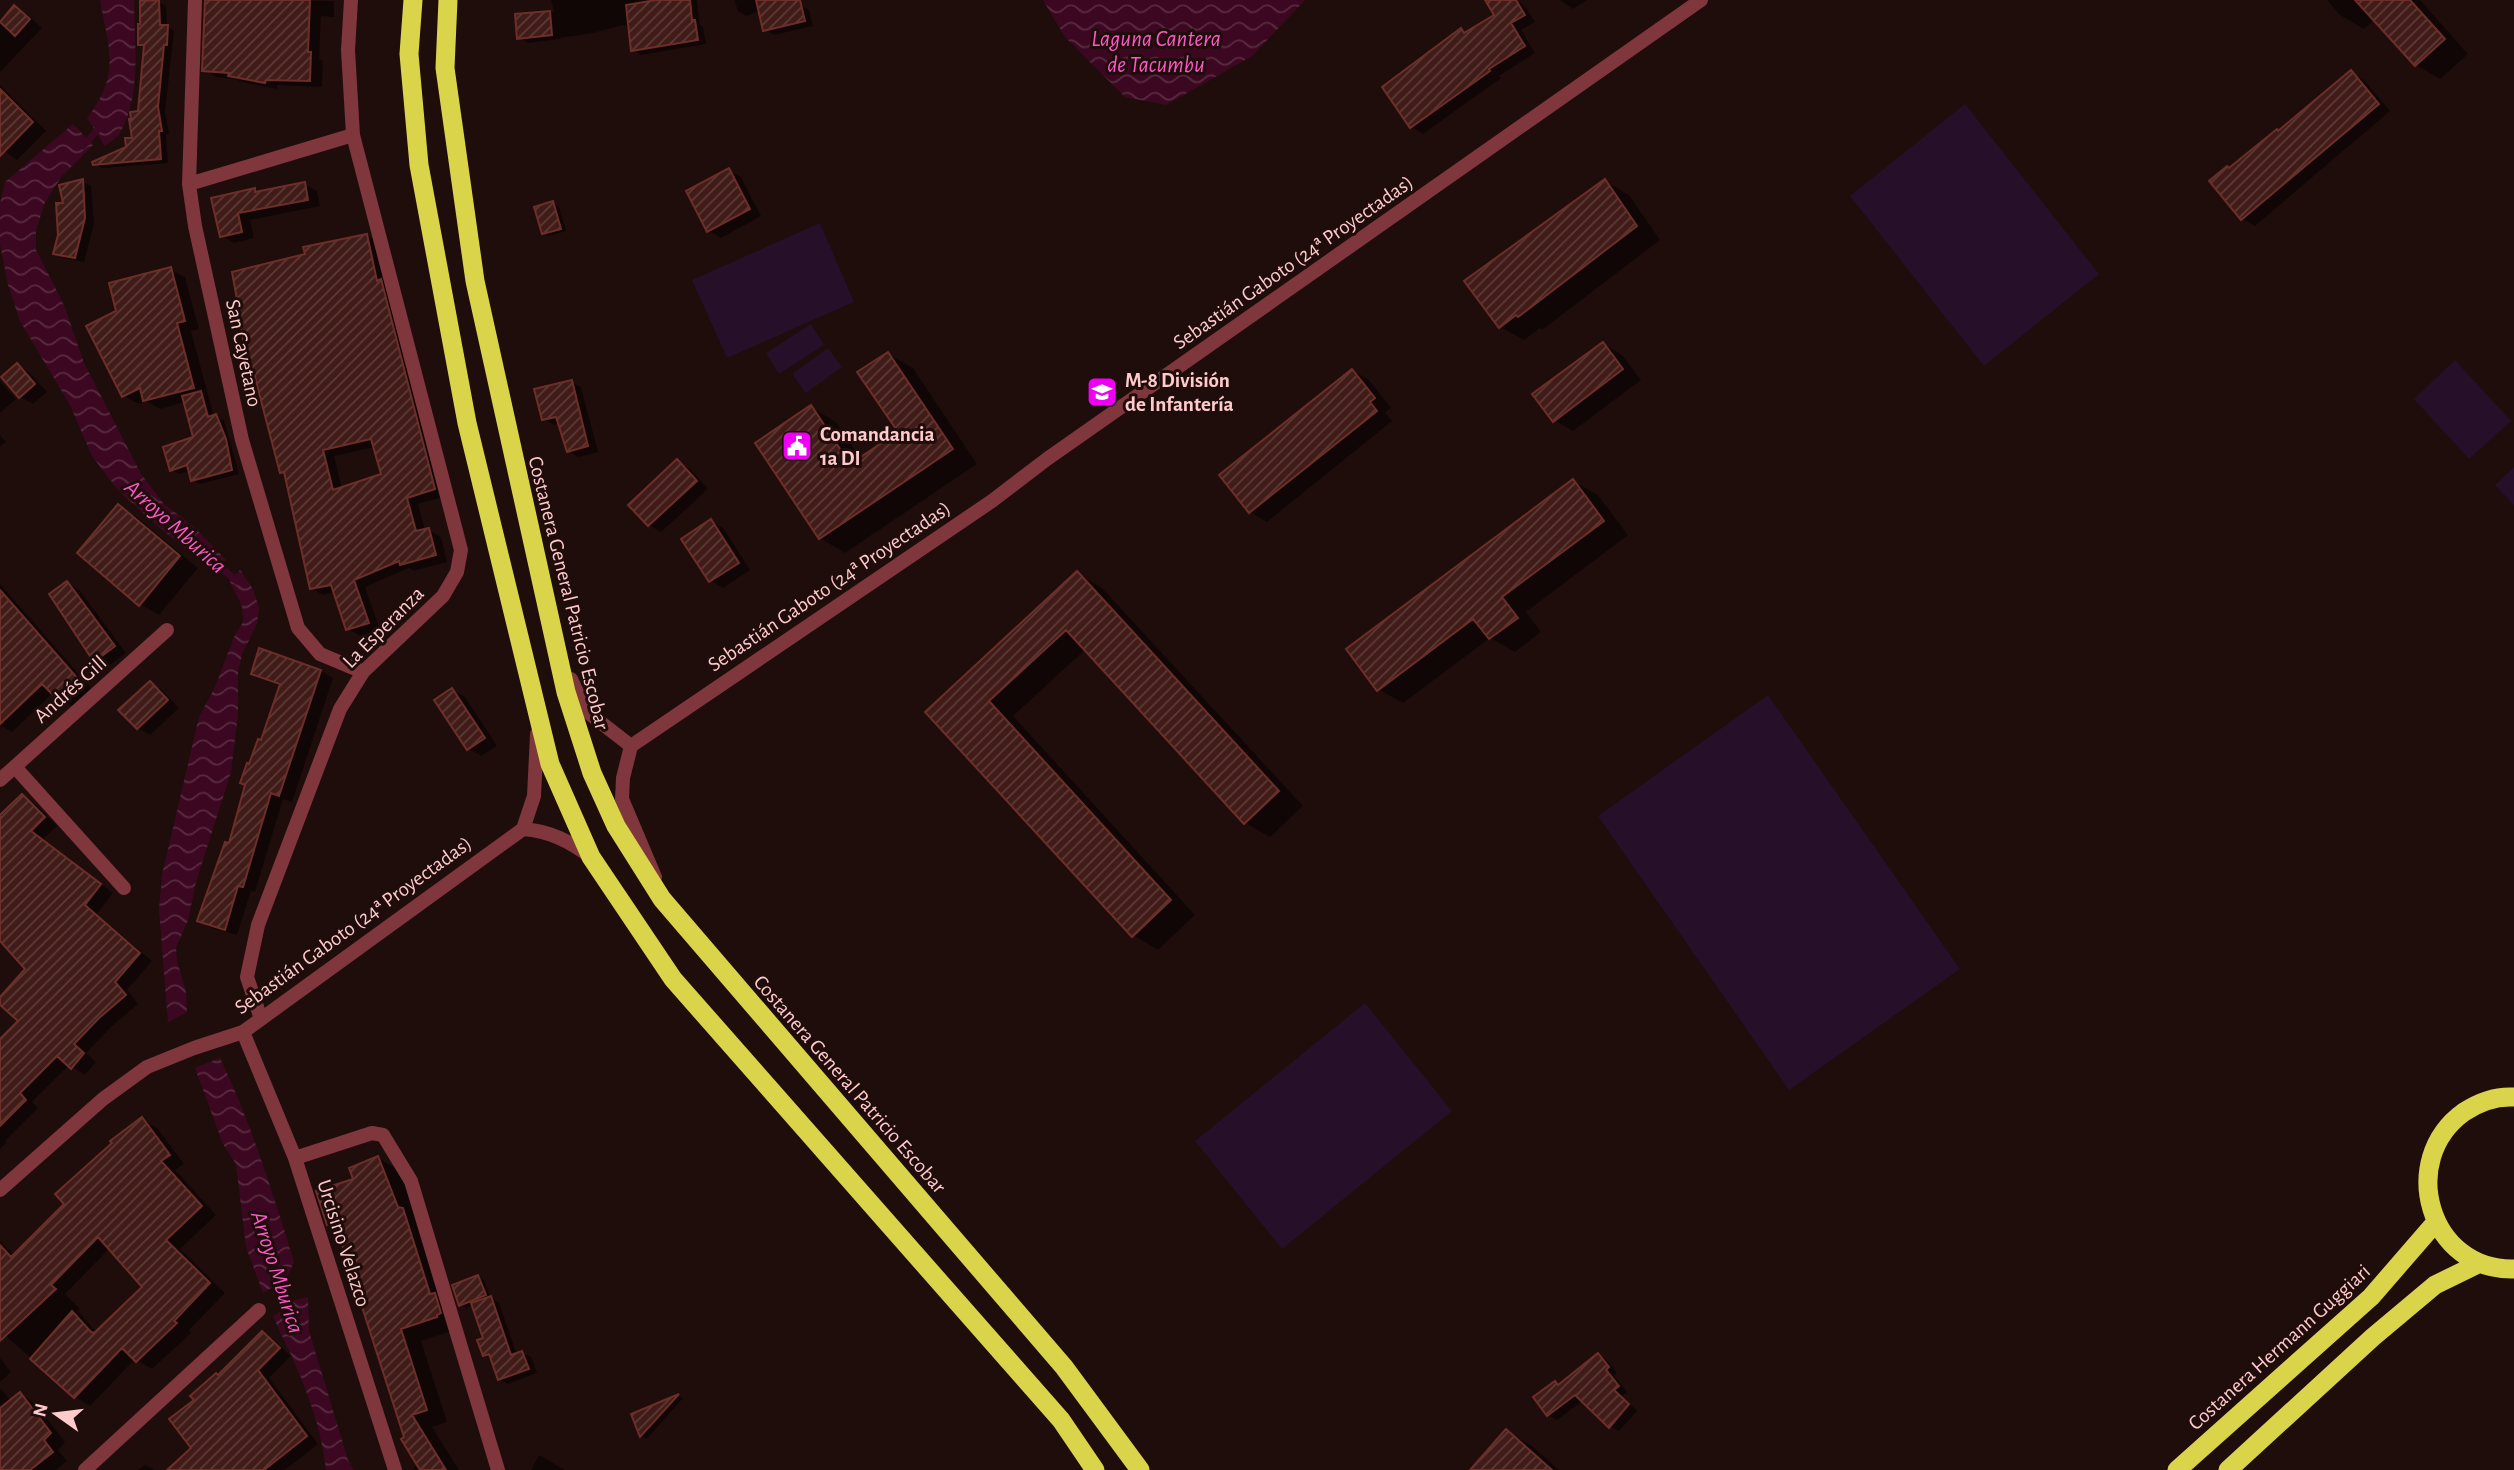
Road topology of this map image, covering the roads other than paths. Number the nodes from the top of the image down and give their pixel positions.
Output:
1 (195, 0) edge
2 (351, 0) edge
3 (413, 0) edge
4 (448, 0) edge
5 (1701, 0) edge
6 (354, 135) junction
7 (189, 184) junction
8 (167, 631) dead end
9 (557, 654) junction
10 (363, 672) junction
11 (537, 711) junction
12 (631, 746) junction
13 (15, 766) junction
14 (0, 780) edge
15 (523, 829) junction
16 (592, 857) junction
17 (124, 888) dead end
18 (662, 899) junction
19 (261, 1019) junction
20 (243, 1032) junction
21 (2514, 1097) edge
22 (295, 1158) junction
23 (0, 1191) edge
24 (2436, 1222) junction
25 (2480, 1263) junction
26 (2514, 1269) edge
27 (259, 1310) dead end
28 (85, 1470) edge
29 (395, 1470) edge
30 (498, 1470) edge
31 (1095, 1470) edge
32 (1140, 1470) edge
33 (2177, 1470) edge
34 (2228, 1470) edge

1 - 7 street, San Cayetano
2 - 6 street, La Esperanza
3 - 11 highway
4 - 9 highway, Costanera General Patricio Escobar
5 - 12 street, Sebastián Gaboto (24ª Proyectadas)
6 - 7 street
6 - 10 street, La Esperanza
7 - 10 street, San Cayetano
8 - 13 street, Andrés Gill
9 - 12 street
9 - 18 highway, Costanera General Patricio Escobar
10 - 19 street, La Esperanza
11 - 15 street
11 - 16 highway
12 - 18 street
13 - 14 street, Andrés Gill
13 - 17 street
15 - 16 street
15 - 19 street, Sebastián Gaboto (24ª Proyectadas)
16 - 31 highway
18 - 32 highway, Costanera General Patricio Escobar
19 - 20 street, Sebastián Gaboto (24ª Proyectadas)
20 - 22 street, Urcisino Velazco
20 - 23 street, Sebastián Gaboto (24ª Proyectadas)
21 - 24 highway
22 - 29 street, Urcisino Velazco
22 - 30 street
24 - 25 highway
24 - 33 highway, Costanera Hermann Guggiari
25 - 26 highway
25 - 34 highway
27 - 28 street

